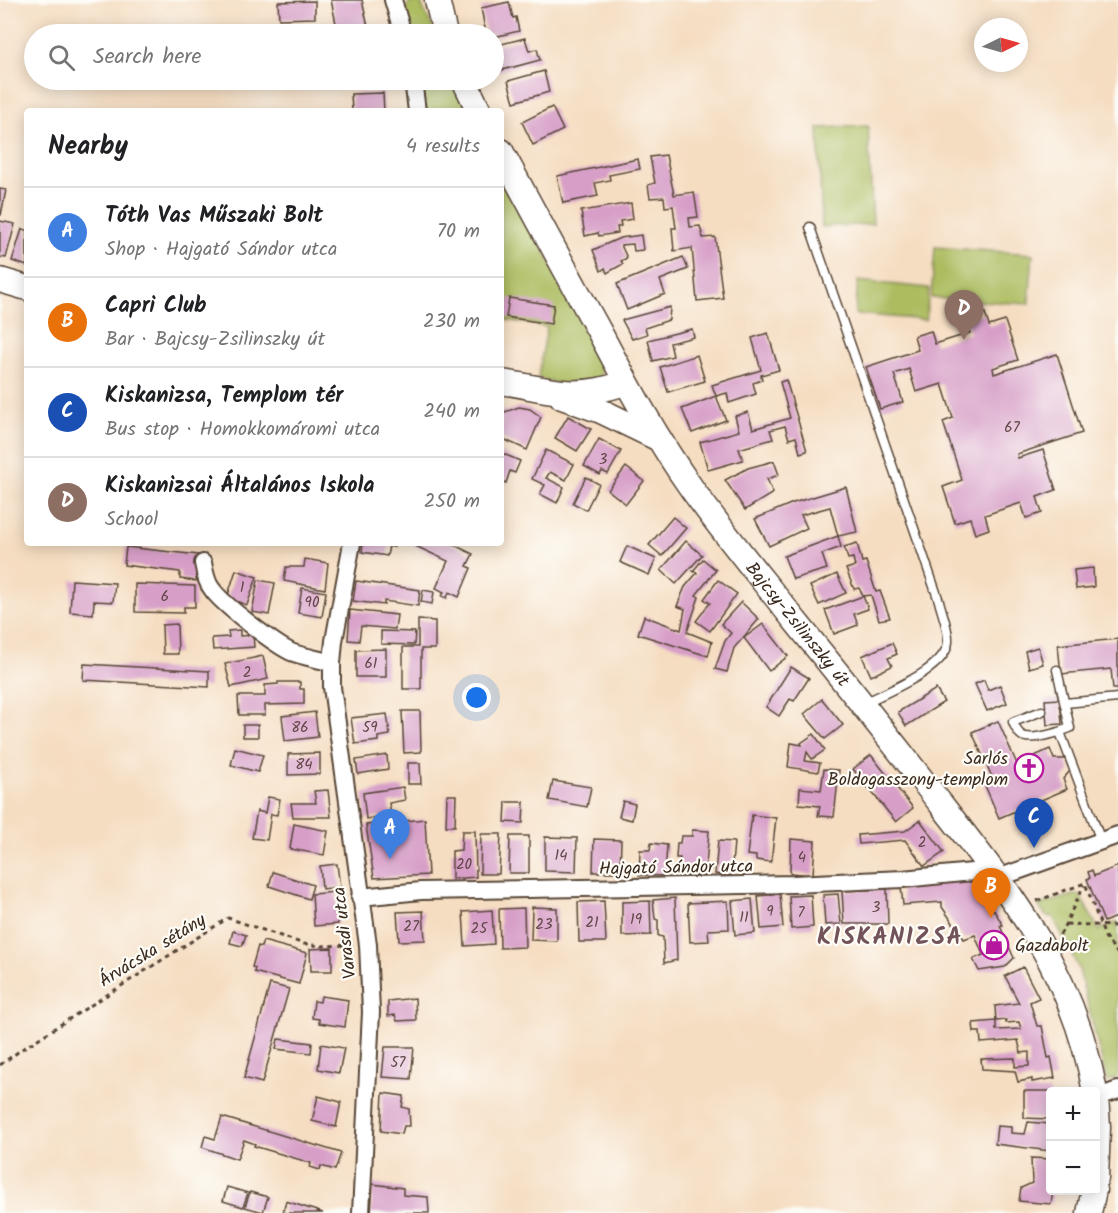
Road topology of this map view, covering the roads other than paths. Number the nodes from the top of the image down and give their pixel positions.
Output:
1 (393, 0) edge
2 (437, 0) edge
3 (400, 24) edge
4 (443, 24) edge
5 (414, 90) edge
6 (469, 90) edge
7 (417, 108) edge
8 (478, 108) edge
9 (504, 157) edge
10 (810, 227) dead end
11 (0, 280) edge
12 (24, 287) edge
13 (626, 382) junction
14 (504, 383) edge
15 (549, 392) junction
16 (659, 439) junction
17 (352, 546) edge
18 (203, 563) dead end
19 (332, 663) junction
20 (1057, 670) dead end
21 (1118, 698) edge
22 (1065, 703) junction
23 (862, 704) junction
24 (1042, 711) dead end
25 (1060, 732) junction
26 (1118, 835) edge
27 (1101, 841) junction
28 (995, 874) junction
29 (360, 897) junction
30 (1093, 1087) edge
31 (1118, 1090) edge
32 (1100, 1094) edge
33 (1093, 1195) edge
34 (360, 1213) edge
35 (1089, 1213) edge

1 - 3 street
2 - 4 street
5 - 7 street
6 - 8 street
9 - 13 street, Bajcsy-Zsilinszky út
10 - 23 lane
11 - 12 street
13 - 15 street
13 - 16 street, Bajcsy-Zsilinszky út
14 - 15 street
15 - 16 street
16 - 23 street, Bajcsy-Zsilinszky út
17 - 19 street, Varasdi utca
18 - 19 street
19 - 29 street, Varasdi utca
20 - 22 lane
21 - 22 lane
22 - 25 lane
23 - 28 street, Bajcsy-Zsilinszky út
24 - 25 lane
25 - 27 lane
26 - 27 street, Hajgató Sándor utca
27 - 28 street, Hajgató Sándor utca
28 - 29 street, Hajgató Sándor utca
28 - 30 street, Bajcsy-Zsilinszky út
29 - 34 street, Varasdi utca
31 - 32 street
33 - 35 street

